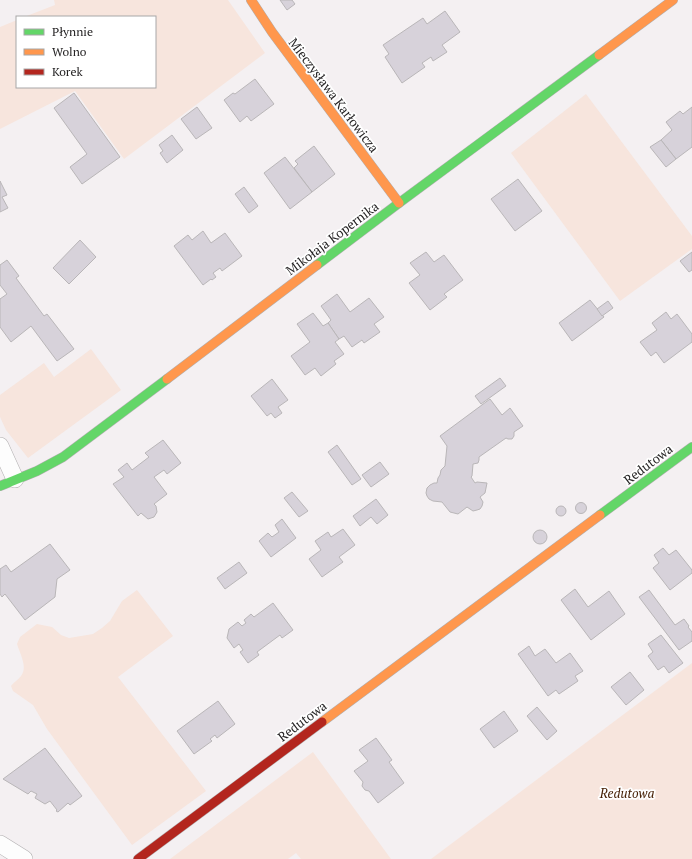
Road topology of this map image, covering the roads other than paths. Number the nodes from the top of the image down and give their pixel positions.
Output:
1 (251, 0) edge
2 (673, 0) edge
3 (399, 203) junction
4 (0, 446) edge
5 (692, 447) edge
6 (8, 482) edge
7 (0, 844) edge
8 (24, 859) edge
9 (138, 859) edge

1 - 3 street, Mieczysława Karłowicza
2 - 3 street, Mikołaja Kopernika
3 - 6 street, Mikołaja Kopernika
4 - 6 street
5 - 9 street, Redutowa
7 - 8 street

